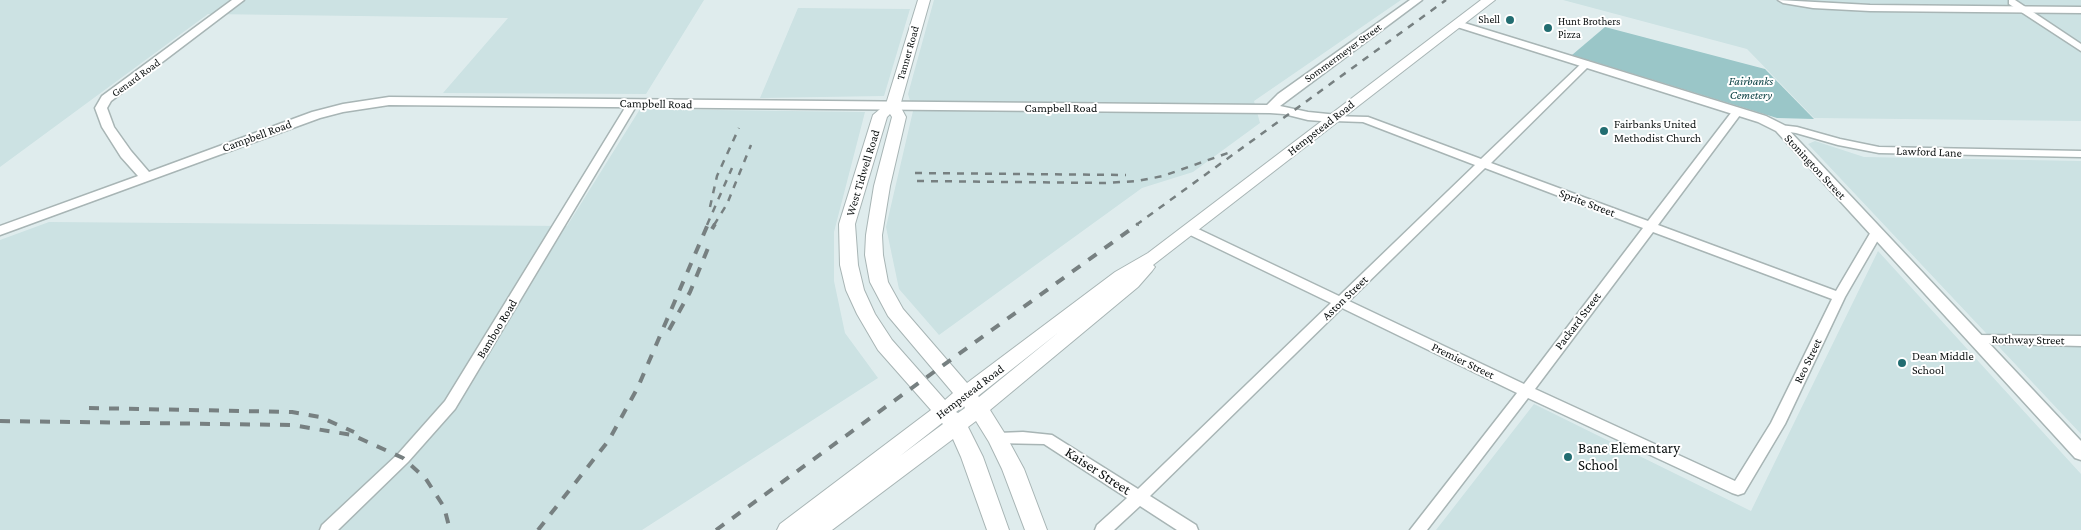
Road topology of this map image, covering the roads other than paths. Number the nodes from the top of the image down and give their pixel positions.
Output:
1 (239, 0) edge
2 (924, 0) edge
3 (1417, 0) edge
4 (1489, 0) edge
5 (1783, 0) edge
6 (1851, 0) edge
7 (2012, 2) junction
8 (1835, 3) edge
9 (2081, 3) edge
10 (1917, 5) edge
11 (2024, 10) junction
12 (2081, 10) edge
13 (1458, 24) junction
14 (2081, 48) edge
15 (1586, 64) junction
16 (633, 103) junction
17 (893, 106) junction
18 (1270, 109) junction
19 (1738, 112) junction
20 (1334, 118) junction
21 (1780, 128) junction
22 (2081, 154) edge
23 (1483, 164) junction
24 (146, 177) junction
25 (858, 186) junction
26 (882, 186) junction
27 (1650, 227) junction
28 (1190, 230) junction
29 (0, 231) edge
30 (1876, 233) junction
31 (1839, 297) junction
32 (1341, 302) junction
33 (1976, 340) junction
34 (2081, 341) edge
35 (1526, 391) junction
36 (973, 402) junction
37 (950, 419) junction
38 (998, 439) junction
39 (2081, 453) edge
40 (1738, 489) joint
41 (1139, 497) junction
42 (819, 521) edge
43 (328, 530) edge
44 (788, 530) edge
45 (998, 530) edge
46 (1036, 530) edge
47 (1103, 530) edge
48 (1190, 530) edge
49 (1418, 530) edge

1 - 24 street, Genard Road
2 - 17 main road, Tanner Road
3 - 18 street, Sommermeyer Street
4 - 13 main road, Hempstead Road
5 - 8 street
6 - 10 street
7 - 9 street
7 - 10 street
7 - 11 street
8 - 10 street
10 - 11 street
11 - 12 street
11 - 14 street
13 - 15 street, Stonington Street
13 - 20 main road, Hempstead Road
15 - 19 street, Stonington Street
15 - 23 street, Aston Street
16 - 17 street, Campbell Road
16 - 24 street, Campbell Road
16 - 43 street, Bamboo Road
17 - 18 street, Campbell Road
17 - 25 main road, West Tidwell Road
17 - 26 main road, West Tidwell Road
18 - 20 street, Campbell Road
19 - 21 street, Stonington Street
19 - 27 street, Packard Street
20 - 23 street, Sprite Street
20 - 28 main road, Hempstead Road
21 - 22 street, Lawford Lane
21 - 30 street, Stonington Street
23 - 27 street, Sprite Street
23 - 32 street, Aston Street
24 - 29 street, Campbell Road
25 - 26 main road
25 - 37 main road, West Tidwell Road
26 - 36 main road, West Tidwell Road
27 - 31 street, Sprite Street
27 - 35 street, Packard Street
28 - 32 street, Premier Street
28 - 36 main road, Hempstead Road
30 - 31 street, Reo Street
30 - 33 street, Stonington Street
31 - 40 street, Reo Street
32 - 35 street, Premier Street
32 - 41 street, Aston Street
33 - 34 street, Rothway Street
33 - 39 street, Stonington Street
35 - 40 street, Premier Street
35 - 49 street, Packard Street
36 - 37 main road, Hempstead Road
36 - 38 main road, West Tidwell Road
37 - 42 main road, Hempstead Road
37 - 45 main road, West Tidwell Road
38 - 41 street, Kaiser Street
38 - 46 main road, West Tidwell Road
41 - 47 street, Aston Street
41 - 48 street, Kaiser Street
42 - 44 main road, Hempstead Road

